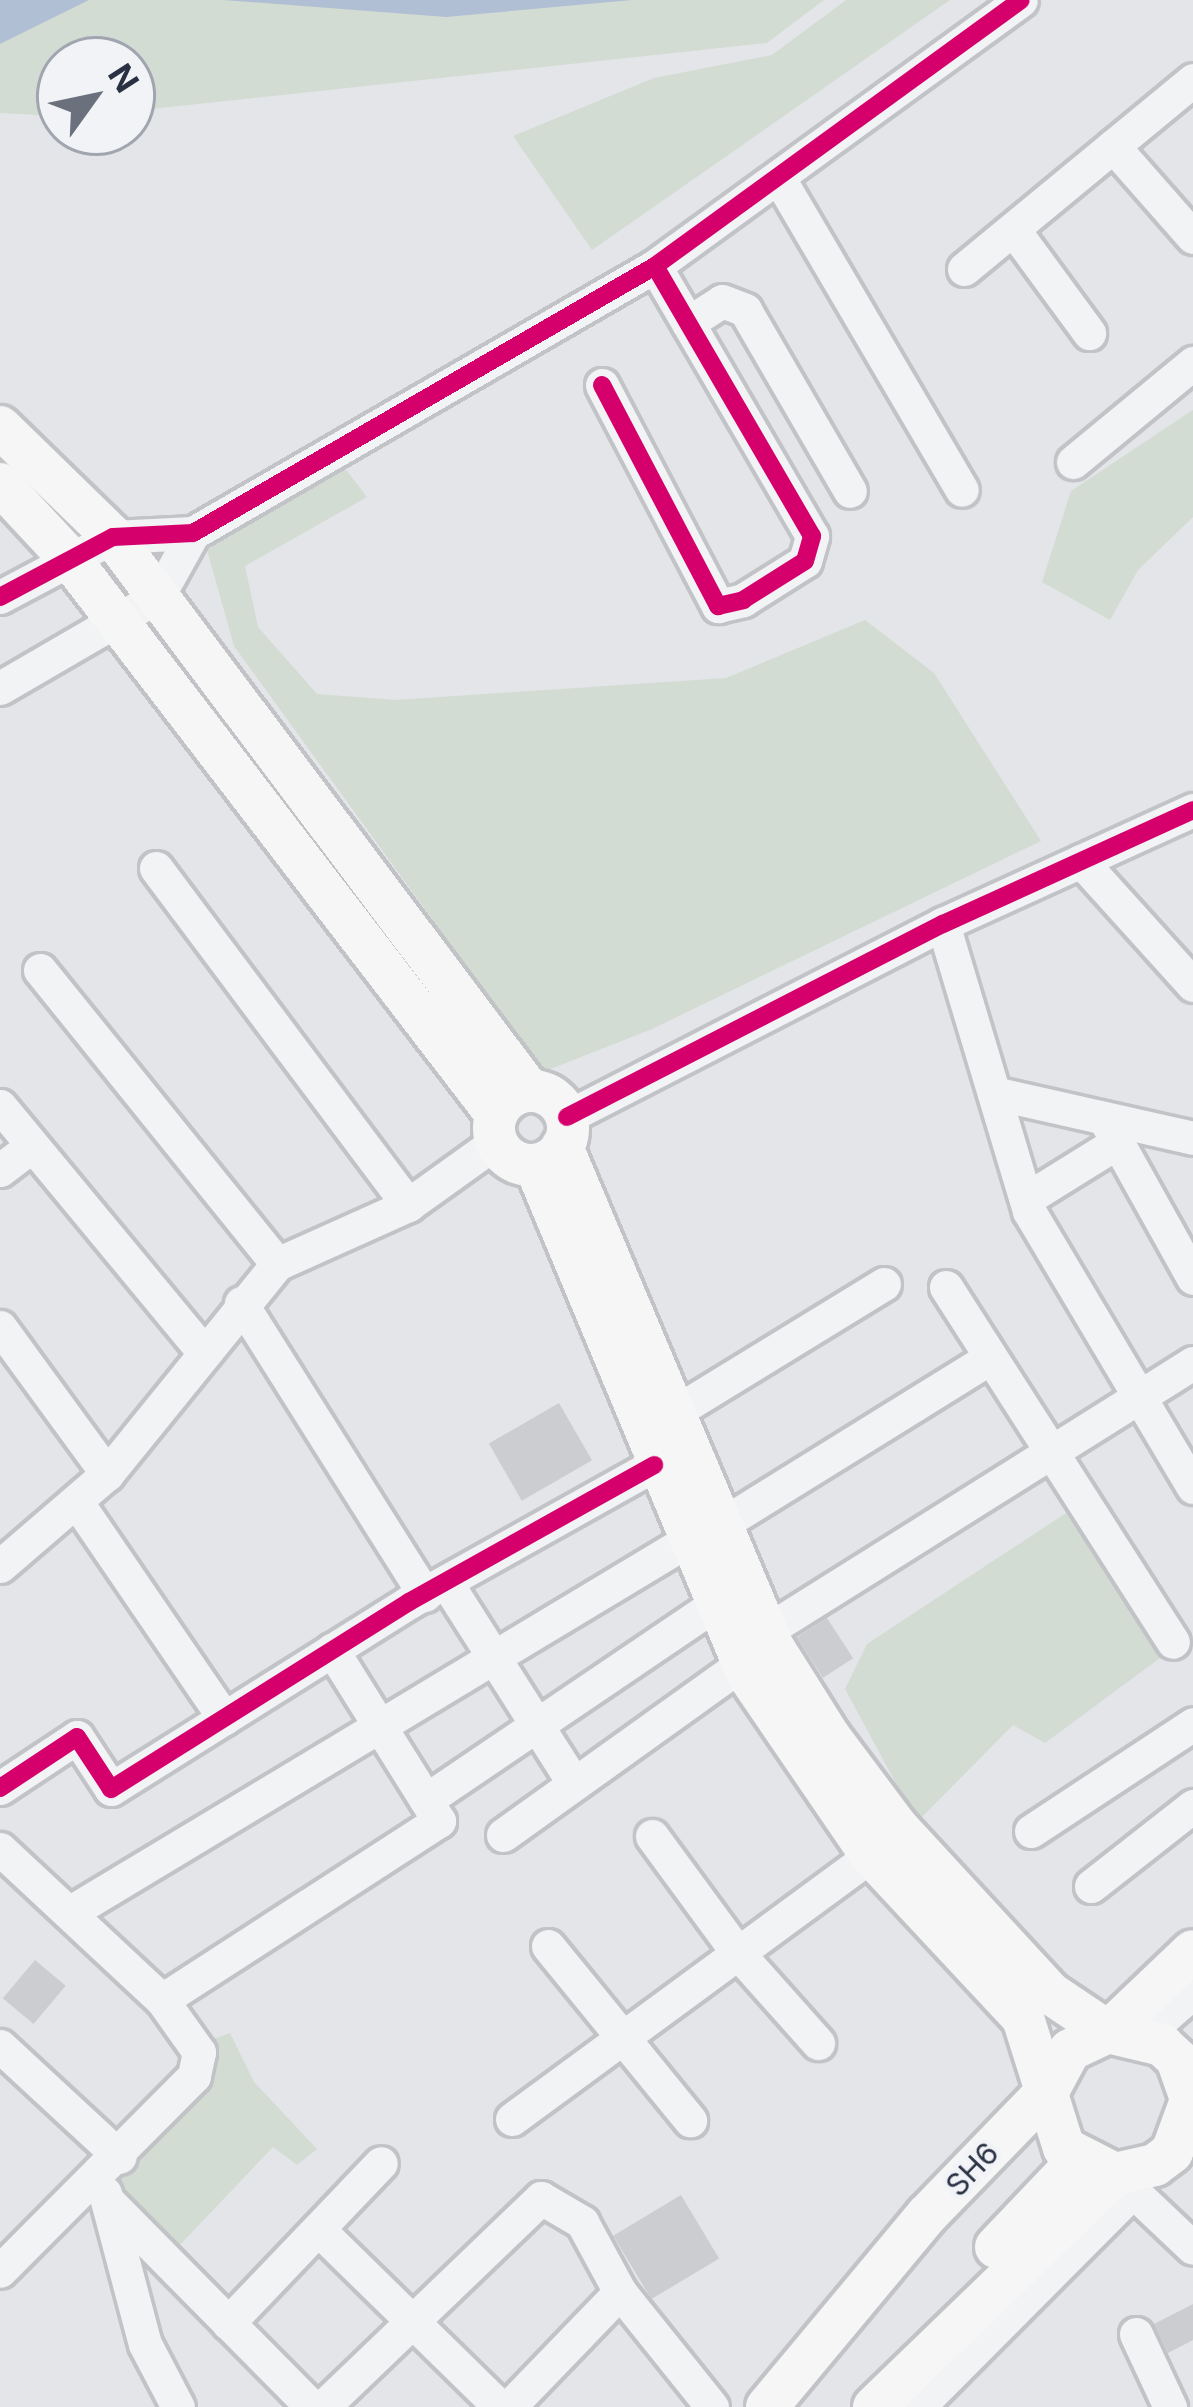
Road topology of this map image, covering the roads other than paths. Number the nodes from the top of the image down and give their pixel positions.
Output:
1 (1021, 0) edge
2 (1193, 80) edge
3 (1113, 146) junction
4 (780, 180) junction
5 (1013, 229) junction
6 (1193, 237) edge
7 (656, 266) junction
8 (964, 269) dead end
9 (688, 323) junction
10 (1089, 333) dead end
11 (1193, 363) edge
12 (602, 386) dead end
13 (0, 427) edge
14 (1073, 462) dead end
15 (0, 484) edge
16 (962, 490) dead end
17 (850, 491) dead end
18 (193, 532) junction
19 (113, 536) junction
20 (70, 559) junction
21 (158, 596) junction
22 (0, 597) edge
23 (115, 622) junction
24 (0, 688) edge
25 (1193, 810) edge
26 (1082, 861) junction
27 (156, 868) dead end
28 (943, 925) junction
29 (40, 970) dead end
30 (1193, 985) edge
31 (994, 1093) junction
32 (0, 1106) edge
33 (507, 1115) junction
34 (1111, 1130) junction
35 (1193, 1138) edge
36 (555, 1143) junction
37 (30, 1147) junction
38 (0, 1170) edge
39 (1026, 1199) junction
40 (408, 1204) junction
41 (277, 1264) junction
42 (1193, 1278) edge
43 (884, 1285) dead end
44 (946, 1287) dead end
45 (241, 1303) junction
46 (0, 1327) edge
47 (203, 1351) junction
48 (990, 1358) junction
49 (1193, 1363) edge
50 (1137, 1398) junction
51 (675, 1412) junction
52 (1049, 1453) junction
53 (654, 1465) junction
54 (107, 1474) junction
55 (1193, 1487) edge
56 (76, 1501) junction
57 (705, 1533) junction
58 (5, 1550) edge
59 (435, 1589) junction
60 (715, 1604) junction
61 (1173, 1642) dead end
62 (754, 1648) junction
63 (332, 1650) junction
64 (494, 1660) junction
65 (224, 1718) junction
66 (1193, 1724) edge
67 (536, 1725) junction
68 (377, 1727) junction
69 (574, 1784) junction
70 (0, 1788) edge
71 (426, 1800) junction
72 (1193, 1806) edge
73 (1030, 1831) dead end
74 (503, 1835) dead end
75 (652, 1836) dead end
76 (0, 1849) edge
77 (871, 1855) junction
78 (1091, 1886) dead end
79 (69, 1913) junction
80 (548, 1946) dead end
81 (1193, 1951) edge
82 (737, 1952) junction
83 (1193, 1992) edge
84 (162, 2000) junction
85 (1126, 2033) junction
86 (626, 2036) junction
87 (818, 2043) dead end
88 (0, 2046) edge
89 (1049, 2102) junction
90 (512, 2119) dead end
91 (689, 2120) dead end
92 (1190, 2121) edge
93 (381, 2163) dead end
94 (1109, 2176) junction
95 (110, 2177) junction
96 (318, 2229) junction
97 (1193, 2248) edge
98 (7, 2251) edge
99 (620, 2292) junction
100 (413, 2318) junction
101 (228, 2323) junction
102 (1136, 2334) dead end
103 (178, 2407) edge
104 (312, 2407) edge
105 (322, 2407) edge
106 (505, 2407) edge
107 (712, 2407) edge
108 (766, 2407) edge
109 (789, 2407) edge
110 (842, 2407) edge
111 (874, 2407) edge
112 (918, 2407) edge
113 (1170, 2407) edge

1 - 4 street
2 - 3 street
3 - 5 street
3 - 6 street
4 - 7 street
4 - 16 street
5 - 8 street
5 - 10 street
7 - 9 street
7 - 18 street
9 - 12 street
9 - 17 street
11 - 14 street
13 - 19 main road
15 - 20 main road
18 - 19 street
18 - 21 street
19 - 20 street
19 - 21 main road
20 - 22 street
20 - 23 main road
21 - 23 street
21 - 33 main road
23 - 24 street
23 - 33 main road
25 - 26 street
26 - 28 street
26 - 30 street
27 - 40 street
28 - 31 street
28 - 36 street
29 - 41 street
31 - 34 street
31 - 39 street
32 - 37 street
33 - 36 main road
33 - 36 main road
33 - 40 street
34 - 35 street
34 - 39 street
34 - 42 street
36 - 51 main road
36 - 53 main road
37 - 38 street
37 - 47 street
39 - 50 street
40 - 41 street
41 - 45 street
43 - 51 street
44 - 48 street
45 - 47 street
45 - 59 street
46 - 54 street
47 - 54 street
48 - 52 street
48 - 57 street
49 - 50 street
50 - 52 street
50 - 55 street
51 - 57 main road
52 - 61 street
52 - 62 street
53 - 57 main road
53 - 59 street
54 - 56 street
56 - 58 street
56 - 65 street
57 - 60 main road
57 - 62 main road
57 - 64 street
59 - 63 street
59 - 64 street
60 - 62 main road
60 - 67 street
62 - 69 street
62 - 77 main road
62 - 85 main road
63 - 65 street
63 - 68 street
64 - 67 street
64 - 68 street
65 - 70 street
66 - 73 street
67 - 69 street
67 - 71 street
68 - 71 street
68 - 79 street
69 - 74 street
71 - 84 street
72 - 78 street
75 - 82 street
76 - 79 street
77 - 82 street
77 - 89 main road
79 - 84 street
80 - 86 street
81 - 85 main road, SH6
82 - 86 street
82 - 87 street
83 - 85 street
84 - 95 street
85 - 89 main road, SH6
85 - 92 main road
86 - 90 street
86 - 91 street
88 - 95 street
89 - 94 main road
89 - 108 main road, SH6
89 - 109 main road
92 - 94 main road
93 - 96 street
94 - 97 street
94 - 110 main road
94 - 111 main road
94 - 112 street
95 - 98 street
95 - 101 street
95 - 103 street
96 - 100 street
96 - 101 street
99 - 100 street
99 - 106 street
99 - 107 street
100 - 105 street
100 - 106 street
101 - 104 street
102 - 113 street

